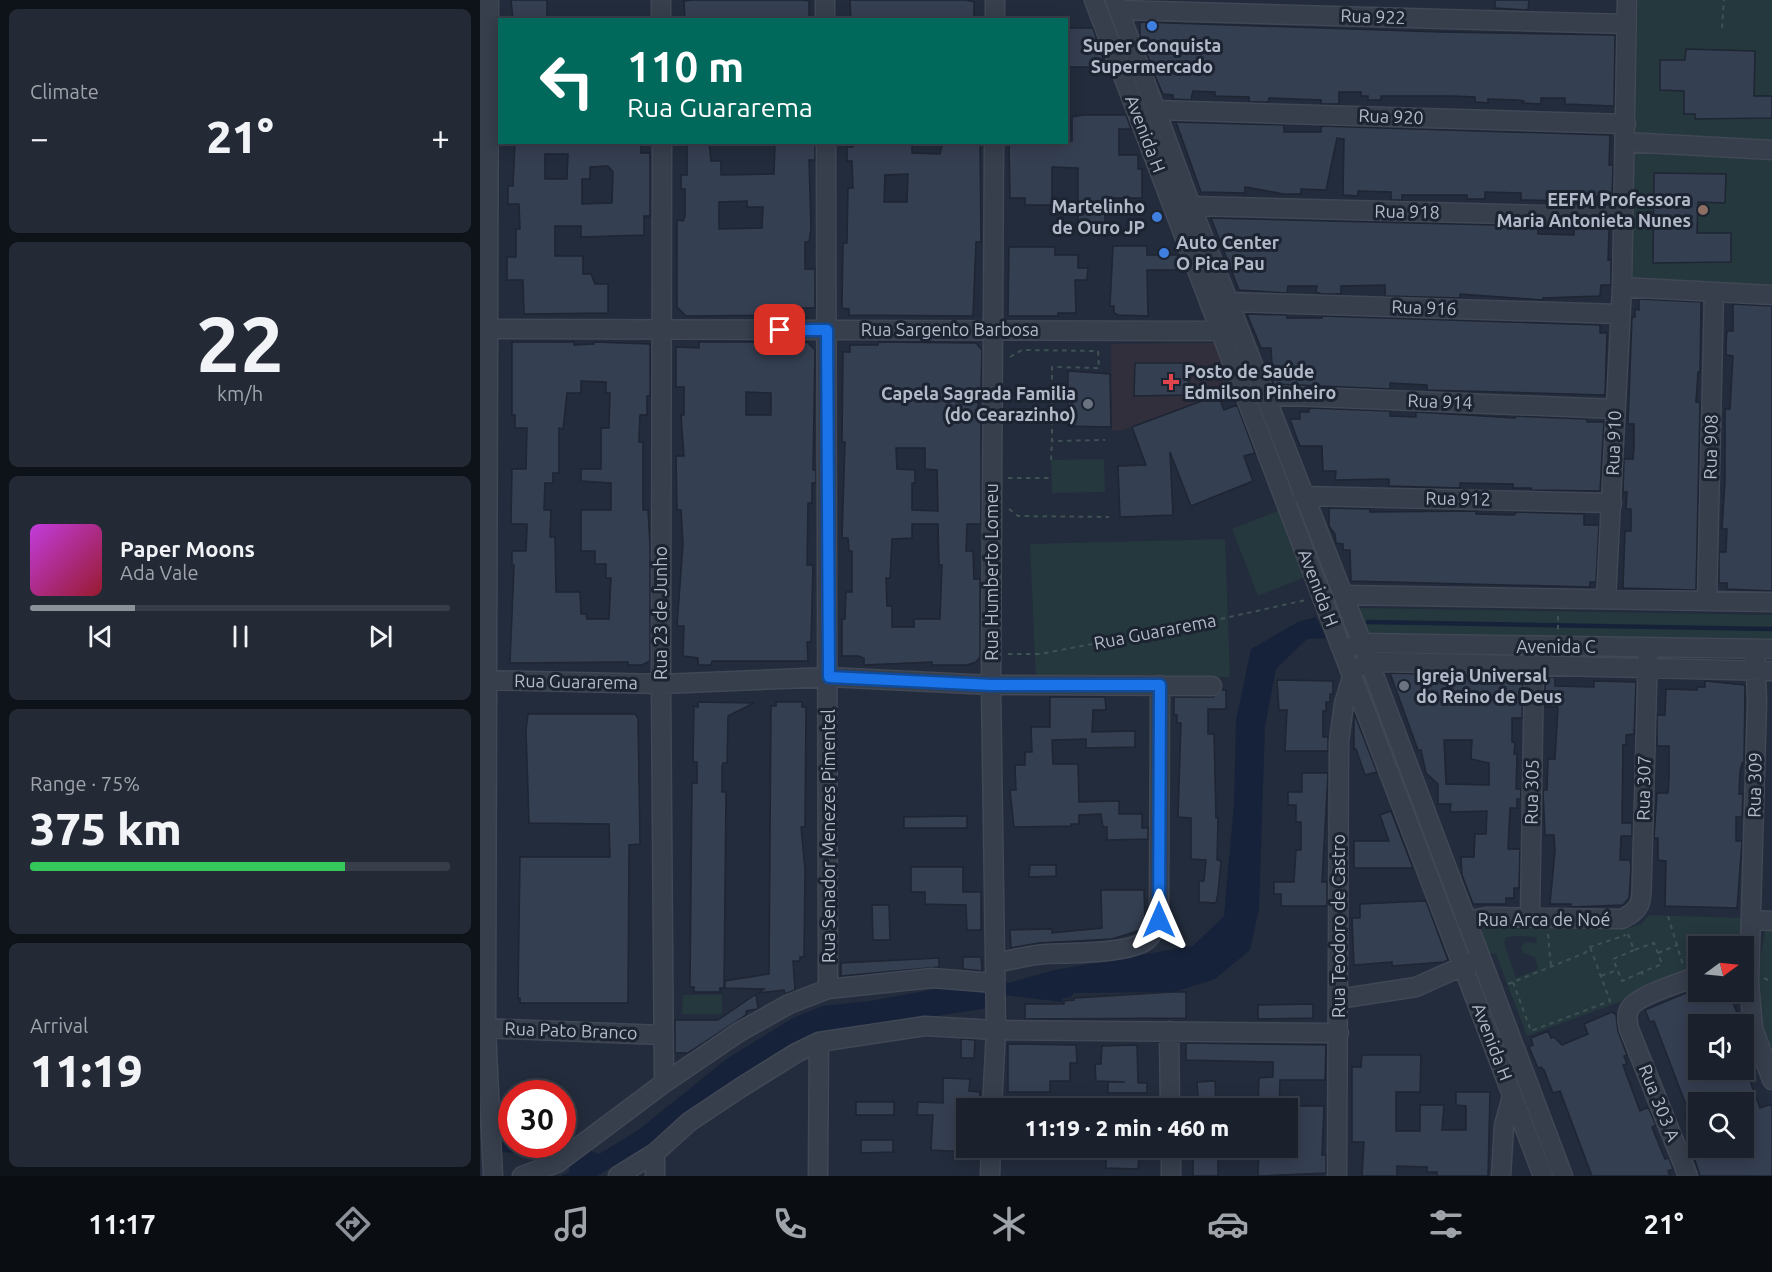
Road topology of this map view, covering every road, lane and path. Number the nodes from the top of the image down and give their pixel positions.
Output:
1 (489, 0) edge
2 (661, 0) edge
3 (825, 0) edge
4 (995, 0) edge
5 (1094, 0) edge
6 (1627, 0) edge
7 (1724, 0) edge
8 (1117, 5) edge
9 (661, 18) edge
10 (825, 18) edge
11 (995, 18) edge
12 (1627, 24) junction
13 (1722, 28) dead end
14 (1156, 110) junction
15 (1626, 133) junction
16 (662, 144) edge
17 (826, 144) edge
18 (994, 144) edge
19 (1772, 150) edge
20 (1191, 206) junction
21 (1624, 217) junction
22 (1622, 287) junction
23 (1714, 293) junction
24 (1772, 295) edge
25 (1230, 302) junction
26 (1618, 314) junction
27 (484, 329) edge
28 (1239, 329) junction
29 (663, 330) junction
30 (827, 330) junction
31 (993, 330) junction
32 (1219, 332) junction
33 (1010, 366) dead end
34 (1265, 395) junction
35 (1052, 397) junction
36 (1009, 409) dead end
37 (1616, 409) junction
38 (1105, 440) dead end
39 (1052, 441) junction
40 (1051, 460) dead end
41 (1052, 478) dead end
42 (1008, 488) dead end
43 (1303, 496) junction
44 (1612, 503) junction
45 (1007, 508) dead end
46 (1109, 517) dead end
47 (1343, 595) junction
48 (1320, 597) junction
49 (1606, 599) junction
50 (1707, 601) junction
51 (1772, 602) edge
52 (1558, 618) dead end
53 (1558, 637) dead end
54 (1362, 643) junction
55 (1648, 648) junction
56 (1764, 649) edge
57 (1342, 651) junction
58 (991, 661) junction
59 (1369, 662) junction
60 (1534, 666) junction
61 (1646, 669) junction
62 (1764, 671) edge
63 (1350, 674) junction
64 (829, 677) junction
65 (484, 680) edge
66 (661, 684) junction
67 (991, 685) junction
68 (1160, 685) junction
69 (1212, 686) dead end
70 (1433, 833) junction
71 (1414, 839) junction
72 (1668, 916) dead end
73 (1530, 918) junction
74 (1753, 920) junction
75 (1466, 921) junction
76 (1772, 921) edge
77 (1547, 928) dead end
78 (1626, 928) junction
79 (1751, 936) edge
80 (1677, 945) junction
81 (1590, 947) junction
82 (1634, 950) junction
83 (1658, 953) junction
84 (1480, 958) junction
85 (995, 963) junction
86 (1688, 965) edge
87 (1551, 966) junction
88 (1463, 967) junction
89 (1617, 969) junction
90 (1642, 972) junction
91 (1688, 973) edge
92 (1601, 976) junction
93 (1513, 982) junction
94 (1646, 982) dead end
95 (994, 983) junction
96 (1508, 984) dead end
97 (828, 989) junction
98 (1338, 999) junction
99 (1749, 1002) edge
100 (483, 1028) edge
101 (996, 1029) junction
102 (1168, 1031) junction
103 (1339, 1034) junction
104 (662, 1035) junction
105 (819, 1042) junction
106 (1766, 1049) edge
107 (1520, 1063) junction
108 (1502, 1070) junction
109 (1772, 1080) edge
110 (664, 1083) junction
111 (1512, 1096) junction
112 (993, 1098) edge
113 (1170, 1098) edge
114 (655, 1153) junction
115 (991, 1158) edge
116 (1171, 1158) edge
117 (489, 1171) edge
118 (522, 1176) edge
119 (618, 1176) edge
120 (655, 1176) edge
121 (818, 1176) edge
122 (990, 1176) edge
123 (1172, 1176) edge
124 (1337, 1176) edge
125 (1501, 1176) edge
126 (1543, 1176) edge
127 (1563, 1176) edge
128 (1688, 1176) edge

1 - 27 street
2 - 9 street
3 - 10 street
4 - 11 street
5 - 32 street, Avenida H
6 - 12 street, Rua 910
7 - 13 path
8 - 12 street, Rua 922
8 - 14 street, Avenida H
12 - 15 street, Rua 910
14 - 15 street, Rua 920
14 - 20 street, Avenida H
15 - 19 street, Rua 920
15 - 21 street, Rua 910
16 - 29 street, Rua 23 de Junho
17 - 30 street, Rua Senador Menezes Pimentel
18 - 31 street, Rua Humberto Lomeu
20 - 21 street, Rua 918
20 - 25 street, Avenida H
21 - 22 street, Rua 910
22 - 23 street
22 - 26 street, Rua 910
23 - 24 street
23 - 50 street, Rua 908
25 - 26 street, Rua 916
25 - 28 street, Avenida H
26 - 37 street, Rua 910
27 - 29 street, Rua Sargento Barbosa
27 - 65 street
28 - 32 street, Rua Sargento Barbosa
28 - 34 street, Avenida H
29 - 30 street, Rua Sargento Barbosa
29 - 66 street, Rua 23 de Junho
30 - 31 street, Rua Sargento Barbosa
30 - 64 street, Rua Senador Menezes Pimentel
31 - 32 street, Rua Sargento Barbosa
31 - 58 street, Rua Humberto Lomeu
32 - 48 street, Avenida H
33 - 35 path
34 - 37 street, Rua 914
34 - 43 street, Avenida H
35 - 36 path
35 - 39 path
37 - 44 street, Rua 910
38 - 39 path
39 - 40 path
41 - 42 path
43 - 44 street, Rua 912
43 - 47 street, Avenida H
44 - 49 street, Rua 910
45 - 46 path
47 - 49 street
47 - 54 street, Avenida H
48 - 57 street, Avenida H
48 - 58 path, Rua Guararema
49 - 50 street
50 - 51 street
52 - 53 path
54 - 55 street, Avenida C
54 - 57 street, Avenida C
54 - 59 street, Avenida H
55 - 56 street, Avenida C
55 - 61 street, Rua 307
56 - 62 street, Rua 309
57 - 63 street, Avenida H
58 - 67 street, Rua Humberto Lomeu
59 - 60 street, Avenida C
59 - 63 street, Avenida C
59 - 70 street, Avenida H
60 - 61 street, Avenida C
60 - 73 street, Rua 305
61 - 62 street, Avenida C
61 - 78 street, Rua 307
62 - 74 street, Rua 309
63 - 71 street, Avenida H
63 - 98 street, Rua Teodoro de Castro
64 - 66 street, Rua Guararema
64 - 67 street, Rua Guararema
64 - 97 street, Rua Senador Menezes Pimentel
65 - 66 street, Rua Guararema
65 - 100 street
66 - 104 street, Rua 23 de Junho
67 - 68 street, Rua Guararema
67 - 85 street, Rua Humberto Lomeu
68 - 69 street, Rua Guararema
68 - 85 street
70 - 71 street
70 - 75 street, Avenida H
71 - 88 street, Avenida H
72 - 80 path
73 - 75 street, Rua Arca de Noé
73 - 78 street, Rua Arca de Noé
74 - 76 street
74 - 79 street, Rua 309
75 - 84 street, Avenida H
77 - 87 path
78 - 81 path
78 - 82 path
80 - 83 path
80 - 86 path
81 - 87 path
81 - 92 path
82 - 83 path
82 - 89 path
83 - 90 path
84 - 88 street
84 - 107 street, Avenida H
85 - 95 street, Rua Humberto Lomeu
87 - 93 path
88 - 98 street
88 - 108 street, Avenida H
89 - 90 path
89 - 92 path
90 - 94 path
91 - 128 street, Rua 303 A
92 - 93 path
93 - 96 path
95 - 97 street
95 - 101 street, Rua Humberto Lomeu
97 - 110 street
98 - 103 street, Rua Teodoro de Castro
99 - 106 street, Rua 309
100 - 104 street, Rua Pato Branco
100 - 117 street
101 - 102 street
101 - 105 street
101 - 112 street, Rua Humberto Lomeu
102 - 103 street
102 - 113 street
103 - 124 street, Rua Teodoro de Castro
104 - 110 street, Rua 23 de Junho
105 - 114 street
105 - 121 street
106 - 109 street, Rua 309
107 - 108 street
107 - 127 street, Avenida H
108 - 111 street, Avenida H
110 - 118 street
111 - 125 street
111 - 126 street, Avenida H
114 - 119 street
114 - 120 street
115 - 122 street
116 - 123 street

